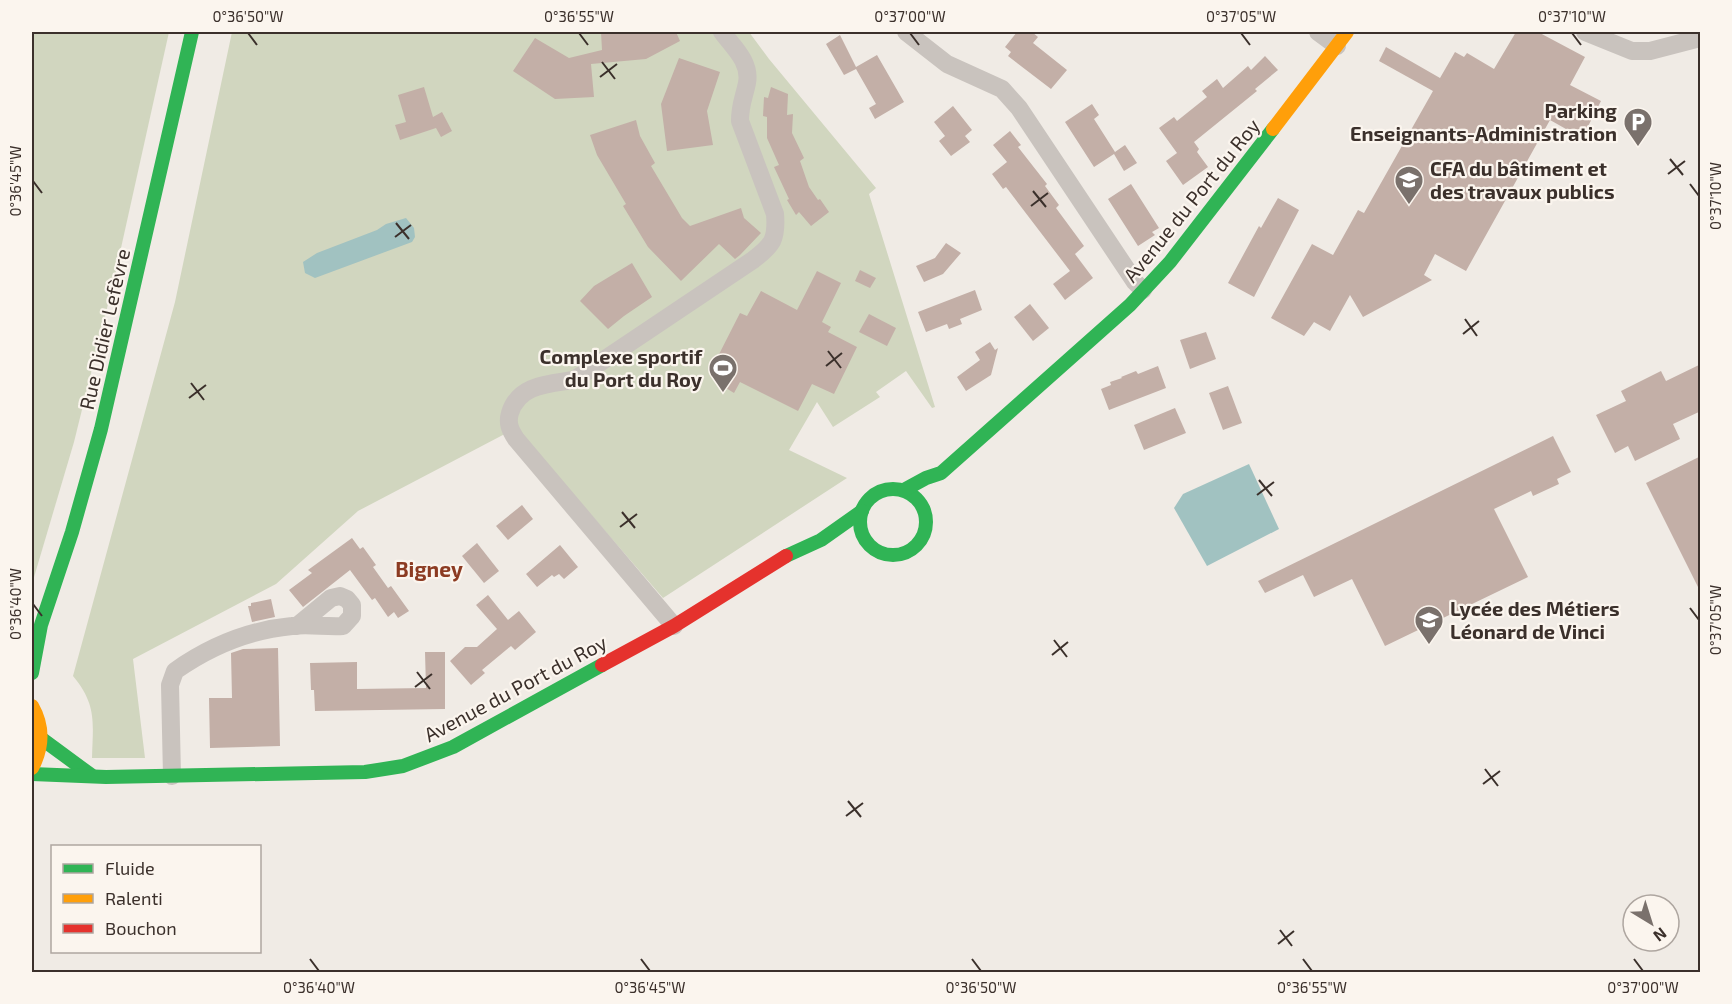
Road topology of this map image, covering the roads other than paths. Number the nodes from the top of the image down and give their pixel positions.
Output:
1 (722, 32) edge
2 (906, 32) edge
3 (1318, 32) edge
4 (1585, 32) edge
5 (191, 33) edge
6 (1701, 38) edge
7 (1342, 39) edge
8 (1143, 290) junction
9 (941, 473) junction
10 (904, 490) junction
11 (862, 511) junction
12 (926, 515) junction
13 (821, 540) junction
14 (865, 540) junction
15 (41, 625) junction
16 (297, 626) dead end
17 (674, 626) junction
18 (32, 638) edge
19 (32, 673) edge
20 (32, 706) edge
21 (42, 739) junction
22 (32, 768) edge
23 (32, 774) edge
24 (91, 775) junction
25 (172, 776) junction

1 - 17 street
2 - 8 street
3 - 7 street
4 - 6 street
5 - 15 street, Rue Didier Lefèvre
7 - 8 street, Avenue du Port du Roy
8 - 9 street, Avenue du Port du Roy
9 - 10 street, Avenue du Port du Roy
9 - 12 street, Avenue du Port du Roy
10 - 11 street, Avenue du Port du Roy
10 - 12 street
11 - 13 street, Avenue du Port du Roy
11 - 14 street
12 - 14 street, Avenue du Port du Roy
13 - 14 street, Avenue du Port du Roy
13 - 17 street, Avenue du Port du Roy
15 - 18 street, Rue Didier Lefèvre
15 - 19 street, Rue Didier Lefèvre
16 - 25 street
17 - 25 street, Avenue du Port du Roy
20 - 21 street
21 - 22 street
21 - 24 street
23 - 24 street, Avenue du Port du Roy
24 - 25 street, Avenue du Port du Roy

